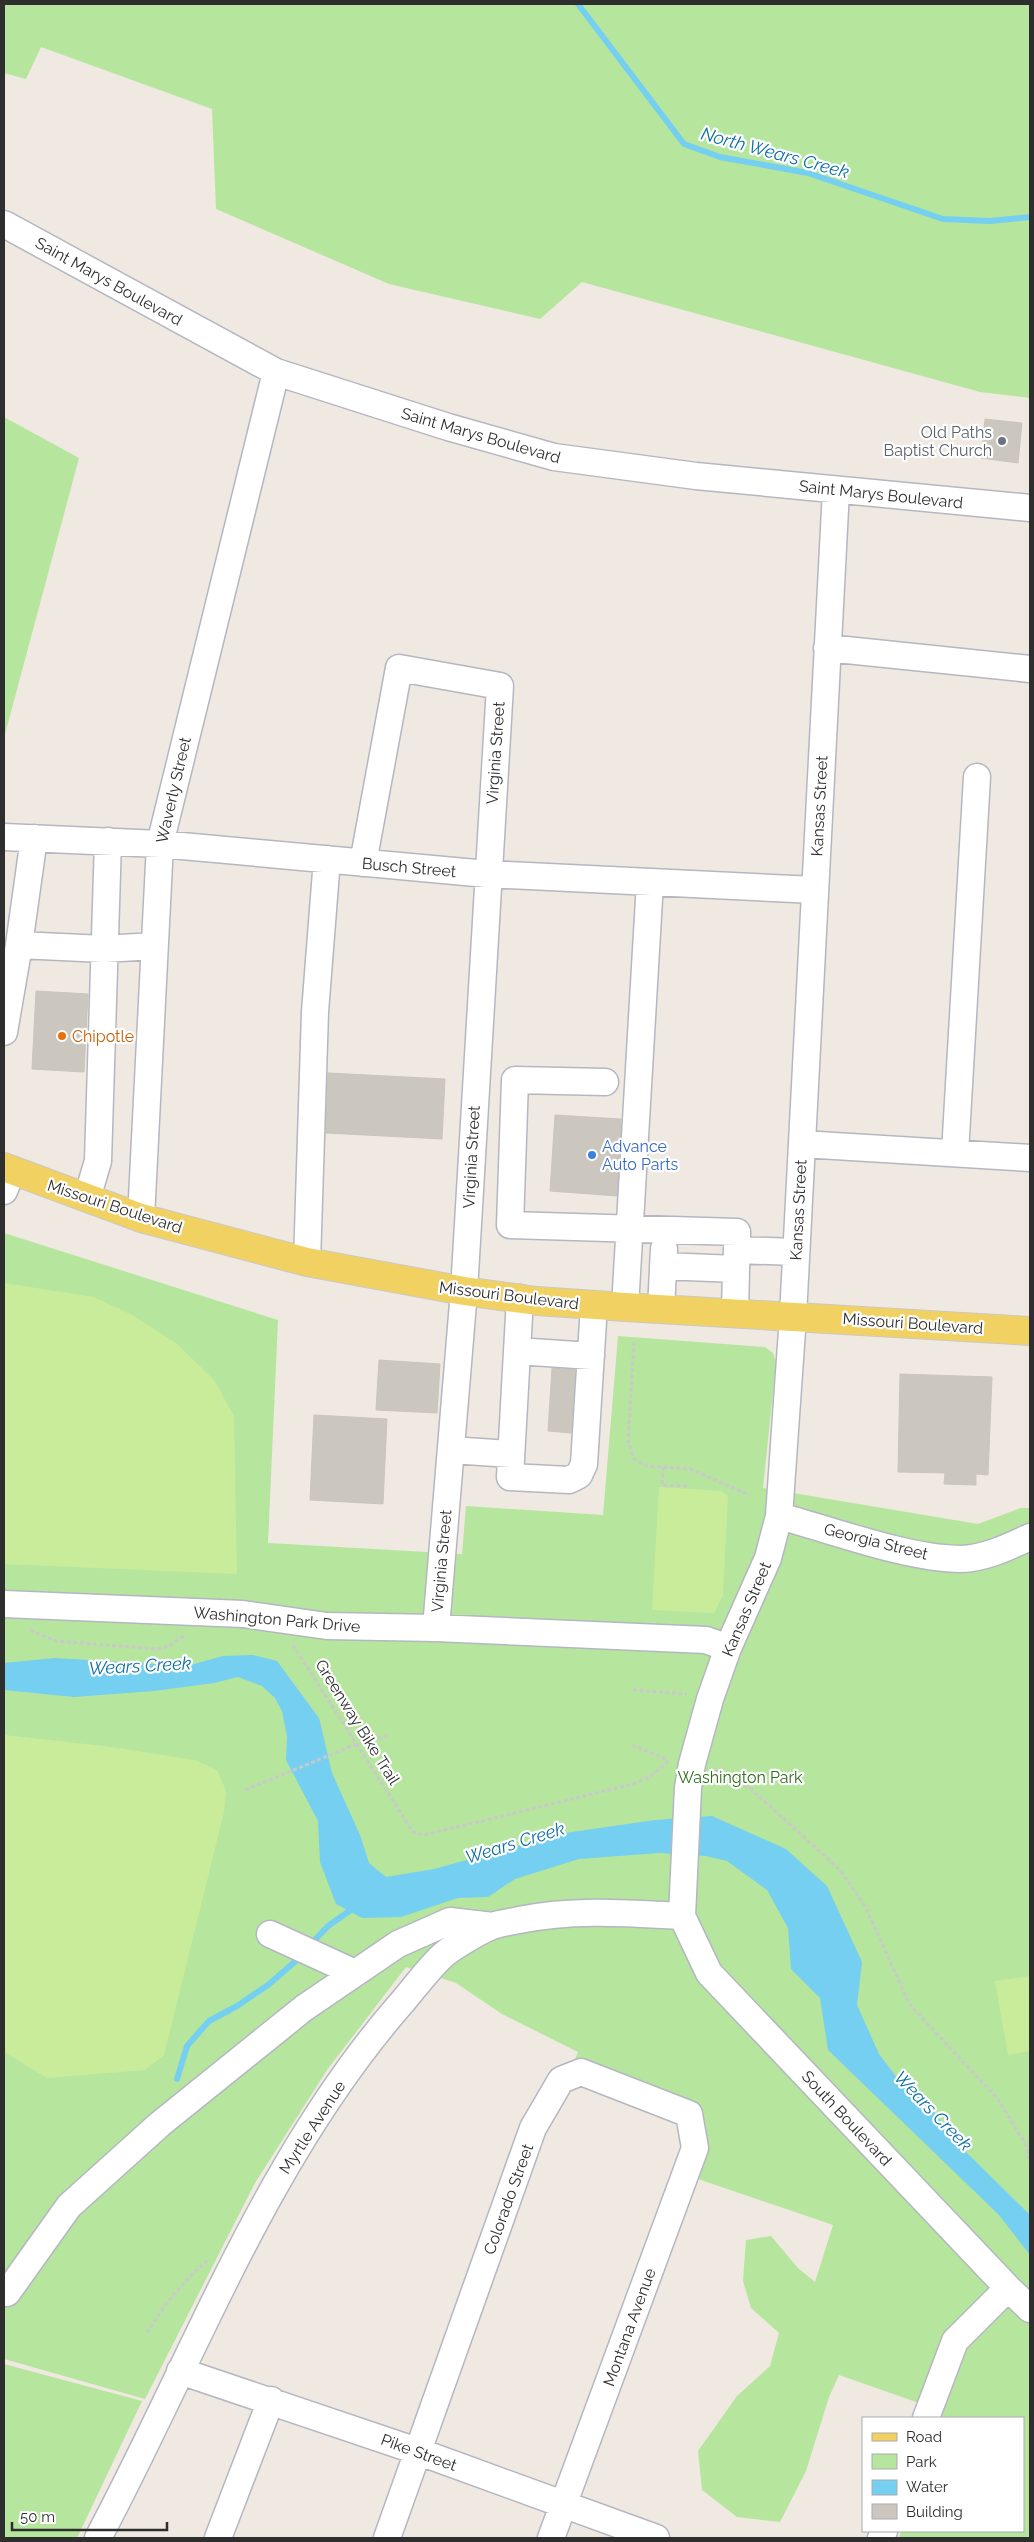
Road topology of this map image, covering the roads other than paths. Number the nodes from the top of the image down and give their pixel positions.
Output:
1 (4, 224) edge
2 (276, 372) junction
3 (836, 490) junction
4 (1030, 508) edge
5 (827, 648) junction
6 (1030, 669) edge
7 (977, 777) dead end
8 (4, 837) edge
9 (34, 838) junction
10 (108, 842) junction
11 (160, 844) junction
12 (327, 859) junction
13 (362, 862) junction
14 (487, 874) junction
15 (650, 882) junction
16 (815, 890) junction
17 (19, 945) junction
18 (154, 946) junction
19 (104, 949) junction
20 (4, 1032) edge
21 (476, 1077) junction
22 (516, 1080) junction
23 (605, 1082) dead end
24 (802, 1144) junction
25 (955, 1153) junction
26 (1030, 1158) edge
27 (6, 1176) edge
28 (470, 1184) junction
29 (511, 1187) junction
30 (87, 1198) junction
31 (141, 1218) junction
32 (629, 1230) junction
33 (664, 1231) junction
34 (796, 1252) junction
35 (737, 1260) junction
36 (307, 1262) junction
37 (663, 1266) junction
38 (464, 1291) junction
39 (520, 1298) junction
40 (594, 1305) junction
41 (625, 1307) junction
42 (660, 1309) junction
43 (735, 1313) junction
44 (793, 1316) junction
45 (1030, 1331) edge
46 (516, 1352) junction
47 (591, 1356) junction
48 (450, 1450) junction
49 (511, 1454) junction
50 (779, 1516) junction
51 (1030, 1537) edge
52 (4, 1604) edge
53 (436, 1628) junction
54 (728, 1648) junction
55 (682, 1916) junction
56 (493, 1926) junction
57 (270, 1934) dead end
58 (355, 1973) junction
59 (689, 2114) joint
60 (1008, 2288) junction
61 (4, 2292) edge
62 (1030, 2309) edge
63 (180, 2371) junction
64 (271, 2400) junction
65 (926, 2417) edge
66 (417, 2451) junction
67 (564, 2504) junction
68 (98, 2538) edge
69 (218, 2538) edge
70 (387, 2538) edge
71 (551, 2538) edge
72 (656, 2538) edge

1 - 2 street, Saint Marys Boulevard
2 - 3 street, Saint Marys Boulevard
2 - 11 street, Waverly Street
3 - 4 street, Saint Marys Boulevard
3 - 5 street, Kansas Street
5 - 6 street
5 - 16 street, Kansas Street
7 - 25 street
8 - 9 street, Busch Street
9 - 10 street, Busch Street
9 - 17 street
10 - 11 street, Busch Street
10 - 19 street
11 - 12 street, Busch Street
11 - 18 street, Waverly Street
12 - 13 street, Busch Street
12 - 36 street
13 - 14 street, Busch Street
13 - 14 street, Virginia Street
14 - 15 street, Busch Street
14 - 21 street, Virginia Street
15 - 16 street, Busch Street
15 - 32 street
16 - 24 street, Kansas Street
17 - 19 street
17 - 20 street
18 - 19 street
18 - 31 street, Waverly Street
19 - 30 street
21 - 22 street
21 - 28 street, Virginia Street
22 - 23 street
22 - 29 street
24 - 25 street
24 - 34 street, Kansas Street
25 - 26 street
27 - 30 main road, Missouri Boulevard
28 - 29 street
28 - 38 street, Virginia Street
29 - 32 street
30 - 31 main road, Missouri Boulevard
31 - 36 main road, Missouri Boulevard
32 - 33 street
32 - 41 street
33 - 35 street
33 - 37 street
34 - 35 street
34 - 44 street, Kansas Street
35 - 37 street
35 - 43 street
36 - 38 main road, Missouri Boulevard
37 - 42 street
38 - 39 main road, Missouri Boulevard
38 - 48 street, Virginia Street
39 - 40 main road, Missouri Boulevard
39 - 46 street
40 - 41 main road, Missouri Boulevard
40 - 47 street
41 - 42 main road, Missouri Boulevard
42 - 43 main road, Missouri Boulevard
43 - 44 main road, Missouri Boulevard
44 - 45 main road, Missouri Boulevard
44 - 50 street, Kansas Street
46 - 47 street
46 - 49 street
47 - 49 street
48 - 49 street
48 - 53 street, Virginia Street
50 - 51 street, Georgia Street
50 - 54 street, Kansas Street
52 - 53 street, Washington Park Drive
53 - 54 street, Washington Park Drive
54 - 55 street, Kansas Street
55 - 56 street, Myrtle Avenue
55 - 60 street, South Boulevard
56 - 58 street
56 - 63 street, Myrtle Avenue
57 - 58 street
58 - 61 street
59 - 66 street, Colorado Street
59 - 67 street, Montana Avenue
60 - 62 street, South Boulevard
60 - 65 street
63 - 64 street, Pike Street
63 - 68 street, Myrtle Avenue
64 - 66 street, Pike Street
64 - 69 street
66 - 67 street, Pike Street
66 - 70 street, Colorado Street
67 - 71 street, Montana Avenue
67 - 72 street, Pike Street

